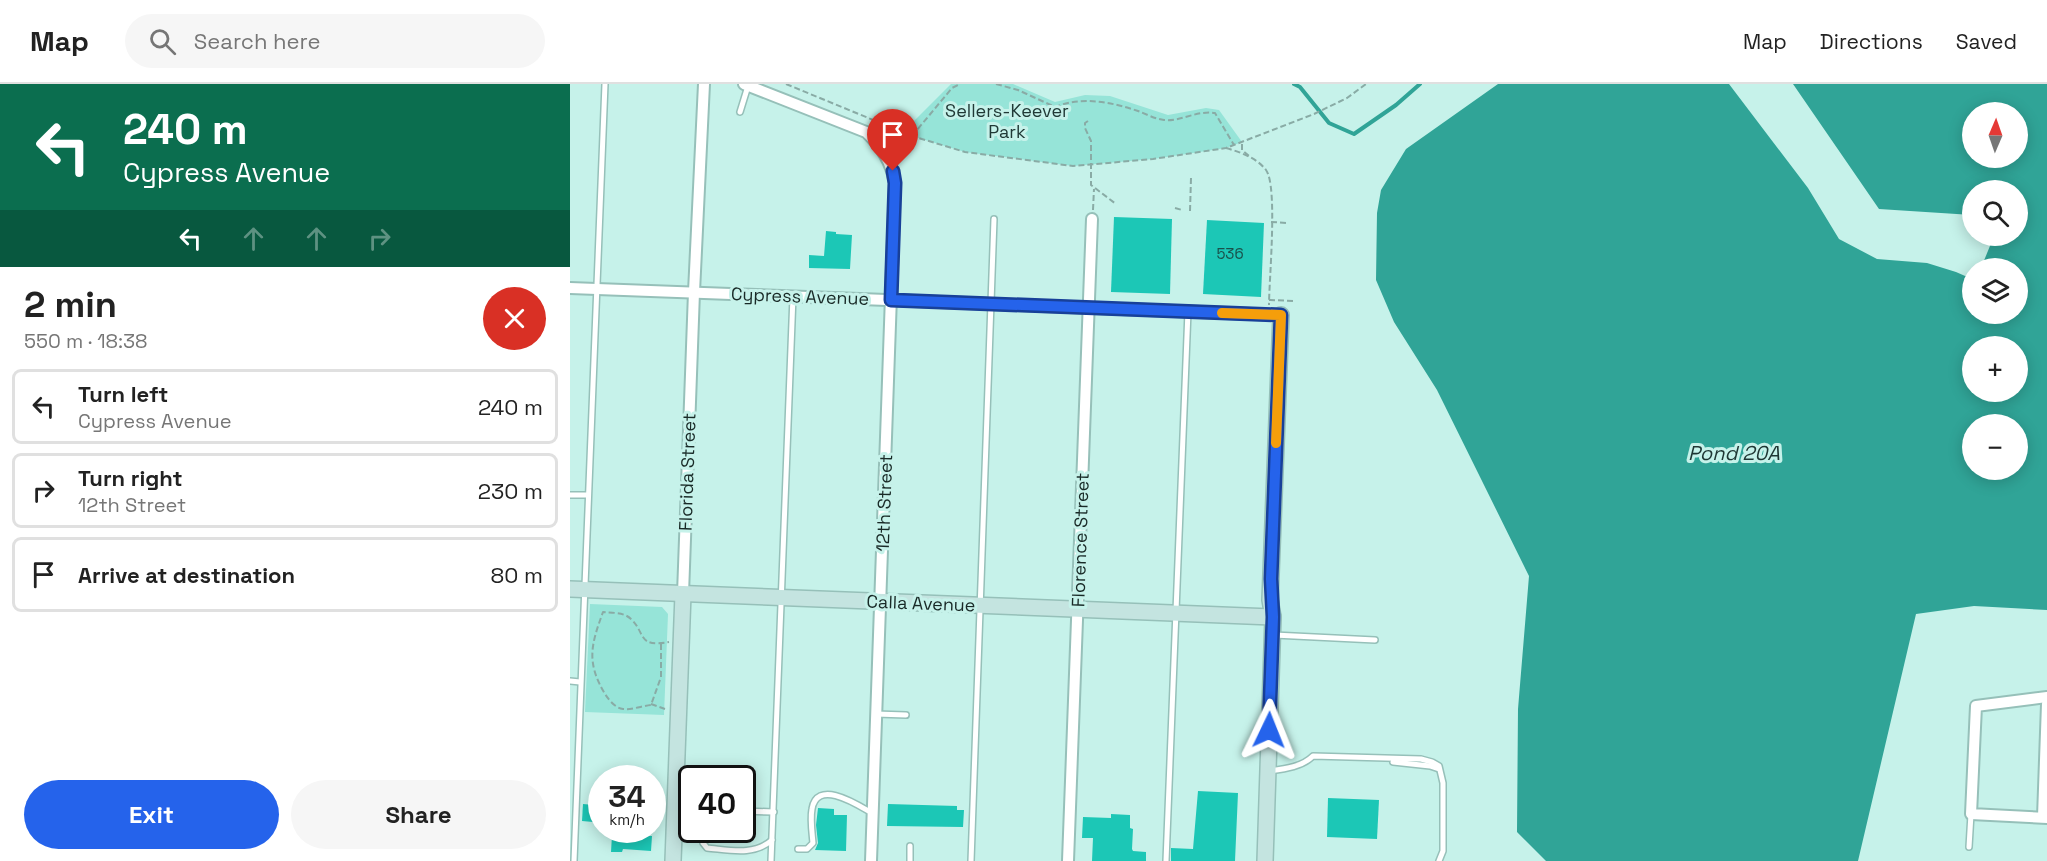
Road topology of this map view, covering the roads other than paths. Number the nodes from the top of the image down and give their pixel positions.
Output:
1 (605, 84) edge
2 (704, 84) edge
3 (746, 85) edge
4 (740, 112) dead end
5 (1092, 216) road end
6 (994, 219) dead end
7 (570, 288) edge
8 (596, 289) junction
9 (694, 292) junction
10 (793, 296) junction
11 (891, 300) junction
12 (991, 304) junction
13 (1089, 308) junction
14 (1188, 311) junction
15 (1275, 311) joint
16 (570, 495) edge
17 (588, 495) junction
18 (577, 590) edge
19 (683, 594) junction
20 (782, 597) junction
21 (880, 602) junction
22 (980, 605) junction
23 (1077, 609) junction
24 (1177, 613) junction
25 (1273, 617) junction
26 (1272, 635) junction
27 (1375, 640) dead end
28 (570, 681) edge
29 (580, 682) junction
30 (2047, 697) edge
31 (2047, 704) edge
32 (876, 714) junction
33 (906, 715) dead end
34 (1268, 771) junction
35 (674, 809) junction
36 (678, 809) edge
37 (756, 811) edge
38 (774, 812) junction
39 (873, 813) junction
40 (1971, 814) junction
41 (2045, 818) edge
42 (772, 840) junction
43 (703, 843) edge
44 (910, 846) dead end
45 (1969, 847) dead end
46 (798, 849) dead end
47 (574, 861) edge
48 (673, 861) edge
49 (771, 861) edge
50 (871, 861) edge
51 (910, 861) edge
52 (970, 861) edge
53 (1068, 861) edge
54 (1166, 861) edge
55 (1265, 861) edge
56 (1439, 861) edge

1 - 8 lane
2 - 9 street, Florida Street
3 - 4 lane
3 - 11 street, 12th Street
5 - 13 street, Florence Street
6 - 12 lane
7 - 8 street, Cypress Avenue
8 - 9 street, Cypress Avenue
8 - 17 lane
9 - 10 street, Cypress Avenue
9 - 19 street, Florida Street
10 - 11 street, Cypress Avenue
10 - 20 lane
11 - 12 street, Cypress Avenue
11 - 21 street, 12th Street
12 - 13 street, Cypress Avenue
12 - 22 lane
13 - 14 street, Cypress Avenue
13 - 23 street, Florence Street
14 - 15 street, Cypress Avenue
14 - 24 lane
15 - 25 street
16 - 17 lane
17 - 18 lane
18 - 19 street, Calla Avenue
18 - 29 lane
19 - 20 street, Calla Avenue
19 - 35 street, Florida Street
20 - 21 street, Calla Avenue
20 - 38 lane
21 - 22 street, Calla Avenue
21 - 32 street, 12th Street
22 - 23 street, Calla Avenue
22 - 52 lane
23 - 24 street, Calla Avenue
23 - 53 street, Florence Street
24 - 25 street, Calla Avenue
24 - 54 lane
25 - 26 street
26 - 27 lane
26 - 34 street
28 - 29 lane
29 - 47 lane
30 - 40 street
31 - 41 street
32 - 33 lane
32 - 39 street, 12th Street
34 - 55 street
34 - 56 lane
35 - 36 lane
35 - 48 street, Florida Street
37 - 38 lane
38 - 42 lane
39 - 46 lane
39 - 50 street, 12th Street
40 - 41 street
40 - 45 lane
42 - 43 lane
42 - 49 lane
44 - 51 lane

